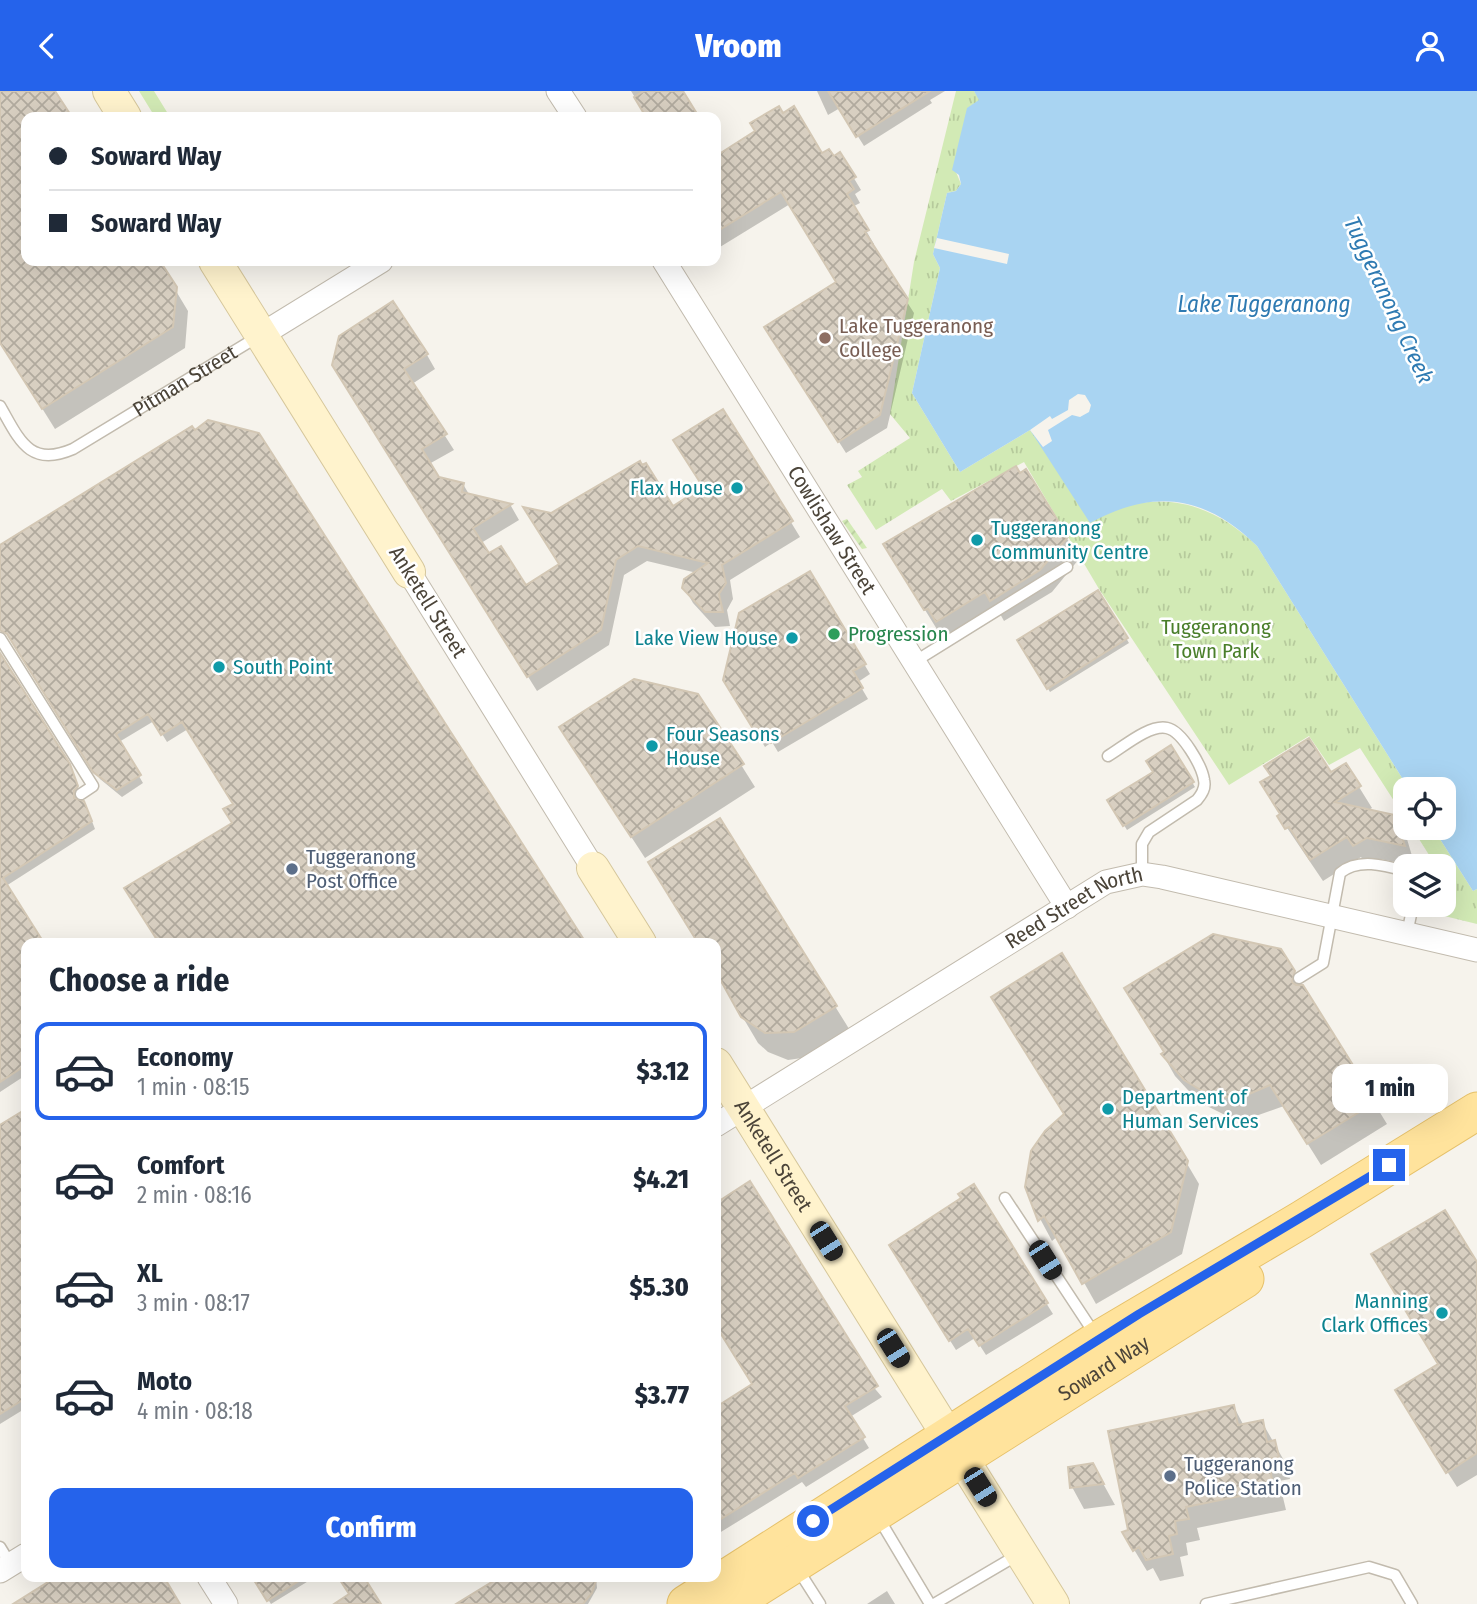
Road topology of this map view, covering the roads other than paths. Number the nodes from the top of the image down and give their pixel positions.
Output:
1 (109, 91) edge
2 (558, 91) edge
3 (122, 112) edge
4 (572, 112) edge
5 (218, 266) edge
6 (373, 266) edge
7 (667, 266) edge
8 (261, 335) junction
9 (0, 406) edge
10 (1067, 567) dead end
11 (409, 572) joint
12 (0, 638) edge
13 (914, 662) junction
14 (1108, 756) dead end
15 (81, 794) dead end
16 (593, 868) joint
17 (1393, 869) edge
18 (1142, 874) junction
19 (1067, 907) junction
20 (1331, 916) junction
21 (1411, 917) edge
22 (1407, 934) junction
23 (637, 938) edge
24 (1477, 950) edge
25 (1299, 978) dead end
26 (721, 1072) edge
27 (743, 1108) junction
28 (1477, 1111) edge
29 (721, 1122) edge
30 (1477, 1133) edge
31 (1005, 1198) dead end
32 (1106, 1352) junction
33 (955, 1448) junction
34 (877, 1515) junction
35 (1021, 1553) junction
36 (788, 1554) junction
37 (212, 1582) edge
38 (747, 1590) edge
39 (226, 1604) edge
40 (686, 1604) edge
41 (820, 1604) edge
42 (932, 1604) edge
43 (1051, 1604) edge
44 (1206, 1604) edge
45 (1412, 1604) edge

1 - 3 street
2 - 4 street
5 - 8 street, Anketell Street
6 - 8 street, Pitman Street
7 - 13 street, Cowlishaw Street
8 - 9 lane, Pitman Street
8 - 11 street, Anketell Street
10 - 13 lane
11 - 16 street, Anketell Street
12 - 15 lane
13 - 19 street, Cowlishaw Street
14 - 18 lane
16 - 23 street, Anketell Street
17 - 20 lane
18 - 19 street, Reed Street North
18 - 20 street, Reed Street North
19 - 27 street, Reed Street North
20 - 22 street, Reed Street North
20 - 25 lane
21 - 22 lane
22 - 24 street, Reed Street North
26 - 27 street, Anketell Street
27 - 29 street, Reed Street North
27 - 33 street, Anketell Street
28 - 32 main road, Soward Way
30 - 32 main road, Soward Way
31 - 32 lane
32 - 33 main road, Soward Way
33 - 34 main road, Soward Way
33 - 35 street, Anketell Street
33 - 36 main road, Soward Way
34 - 36 main road, Soward Way
34 - 42 lane
35 - 42 lane
35 - 43 street, Anketell Street
36 - 38 main road, Soward Way
36 - 41 lane
37 - 39 street
38 - 40 main road, Soward Way
44 - 45 lane

